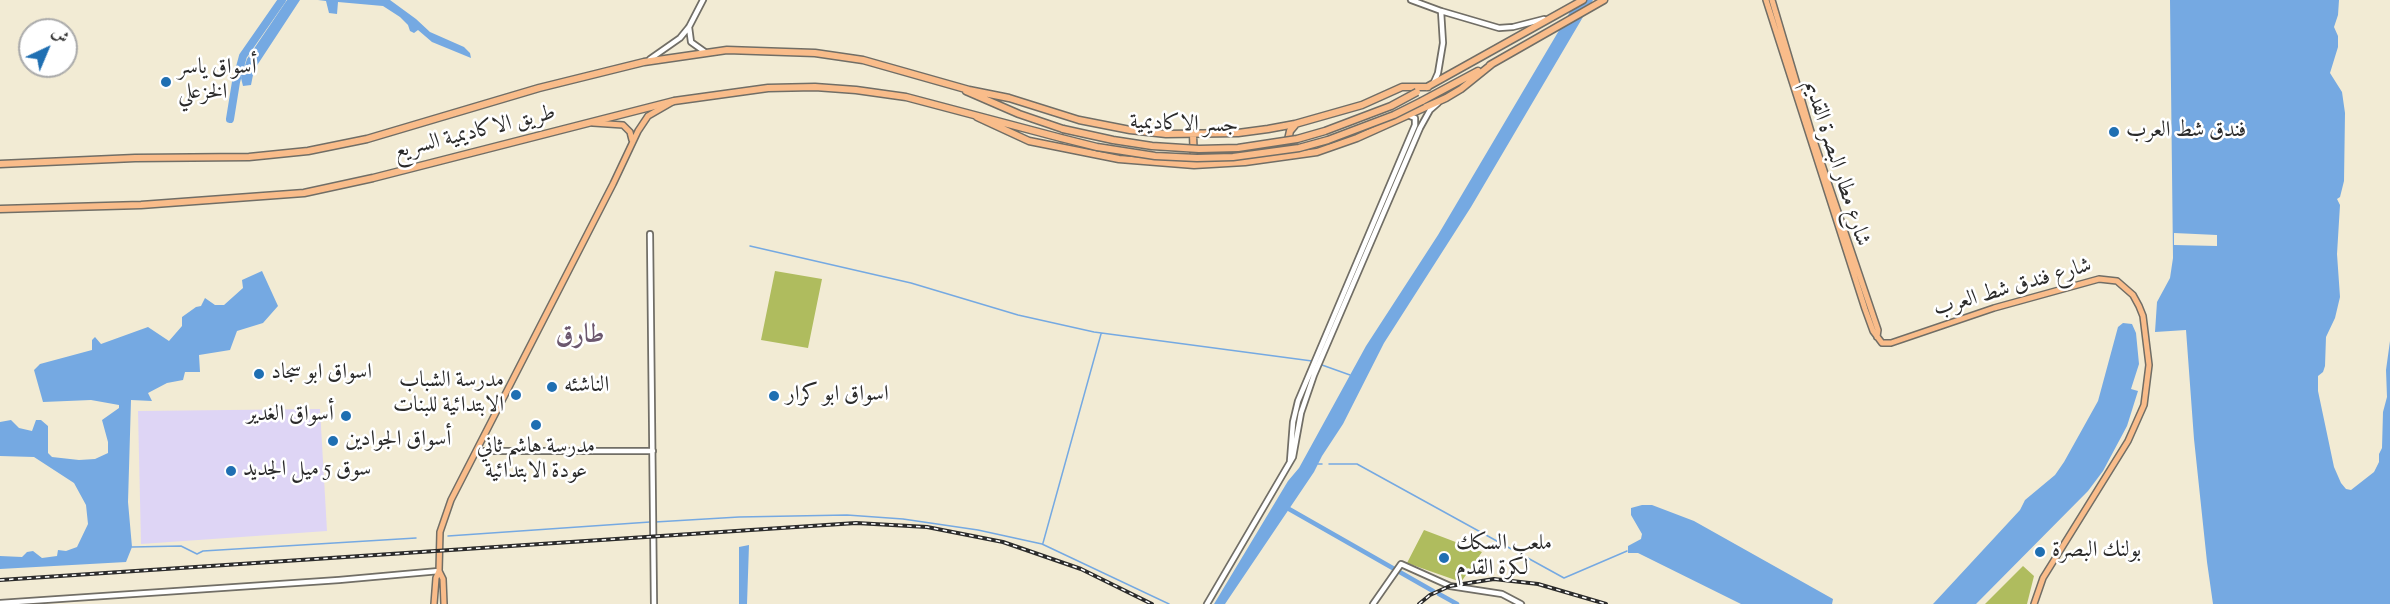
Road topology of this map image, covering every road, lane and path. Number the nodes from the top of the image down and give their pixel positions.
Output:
1 (703, 0) edge
2 (1411, 0) edge
3 (1583, 0) edge
4 (1604, 0) edge
5 (1766, 0) edge
6 (1772, 0) edge
7 (1441, 11) junction
8 (1560, 13) junction
9 (689, 27) junction
10 (706, 52) junction
11 (644, 62) junction
12 (1492, 64) junction
13 (950, 84) junction
14 (1429, 86) junction
15 (1446, 98) junction
16 (674, 101) junction
17 (954, 109) junction
18 (1410, 116) junction
19 (593, 123) junction
20 (1295, 124) junction
21 (1193, 135) junction
22 (632, 145) junction
23 (1297, 155) junction
24 (0, 164) edge
25 (1194, 165) junction
26 (0, 209) edge
27 (650, 234) dead end
28 (1877, 337) junction
29 (1882, 343) joint
30 (478, 451) junction
31 (653, 452) junction
32 (1290, 462) junction
33 (439, 571) junction
34 (0, 603) edge
35 (434, 604) edge
36 (444, 604) edge
37 (654, 604) edge
38 (1207, 604) edge
39 (1373, 604) edge
40 (1521, 604) edge
41 (2034, 604) edge

1 - 9 street
2 - 7 street
3 - 8 highway
4 - 12 highway
5 - 28 main road, شارع مطار البصرة القديم
6 - 28 main road, شارع مطار البصرة القديم
7 - 8 street
7 - 14 street
8 - 14 highway
9 - 10 street
9 - 11 street
10 - 11 highway, طريق الاكاديمية السريع
10 - 13 highway, طريق الاكاديمية السريع
11 - 24 highway, طريق الاكاديمية السريع
12 - 15 highway
12 - 17 highway, جسر الاكاديمية, bridge
13 - 14 highway, جسر الاكاديمية, bridge
13 - 21 highway
14 - 20 highway
15 - 18 highway
15 - 32 street
16 - 17 highway, طريق الاكاديمية السريع
16 - 19 highway, طريق الاكاديمية السريع
16 - 22 main road
17 - 25 highway
18 - 23 highway
18 - 32 street
19 - 22 main road
19 - 26 highway, طريق الاكاديمية السريع
20 - 21 highway
20 - 23 highway
21 - 25 highway
22 - 30 main road
23 - 25 highway
27 - 31 street
28 - 29 main road, شارع مطار البصرة القديم
29 - 41 main road, شارع فندق شط العرب
30 - 31 street
30 - 33 main road
31 - 37 street
32 - 38 street
33 - 34 street
33 - 35 main road
33 - 36 main road
39 - 40 street

